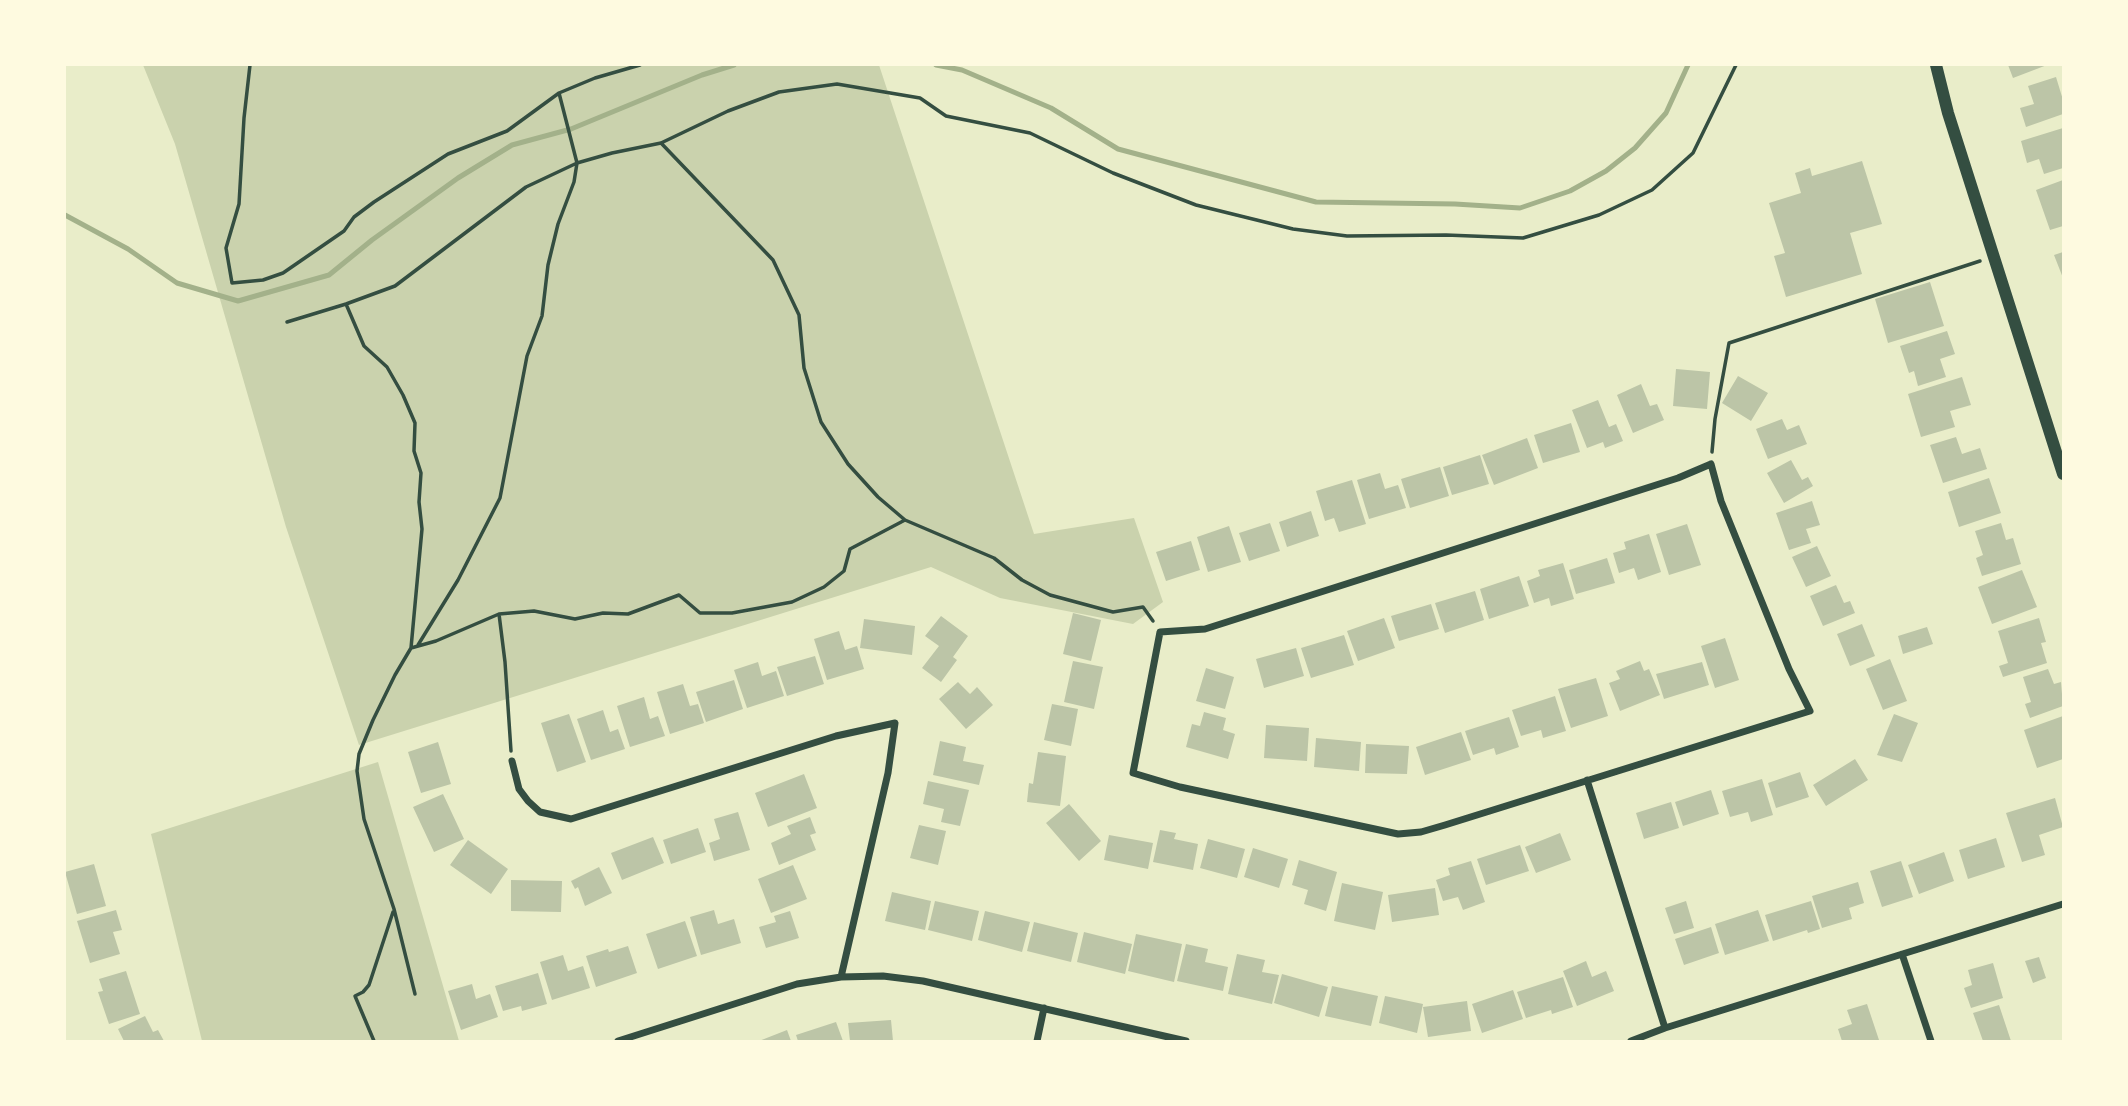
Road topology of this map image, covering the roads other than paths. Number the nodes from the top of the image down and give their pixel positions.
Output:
1 (1936, 65) edge
2 (2063, 474) edge
3 (512, 761) road end
4 (1587, 780) junction
5 (2063, 904) edge
6 (1902, 954) junction
7 (841, 977) junction
8 (1044, 1008) junction
9 (1665, 1028) junction
10 (618, 1041) edge
11 (1037, 1041) edge
12 (1186, 1041) edge
13 (1631, 1041) edge
14 (1931, 1041) edge

1 - 2 street
3 - 7 street
4 - 4 street
4 - 9 street
5 - 6 street
6 - 9 street
6 - 14 street
7 - 8 street
7 - 10 street
8 - 11 street
8 - 12 street
9 - 13 street

